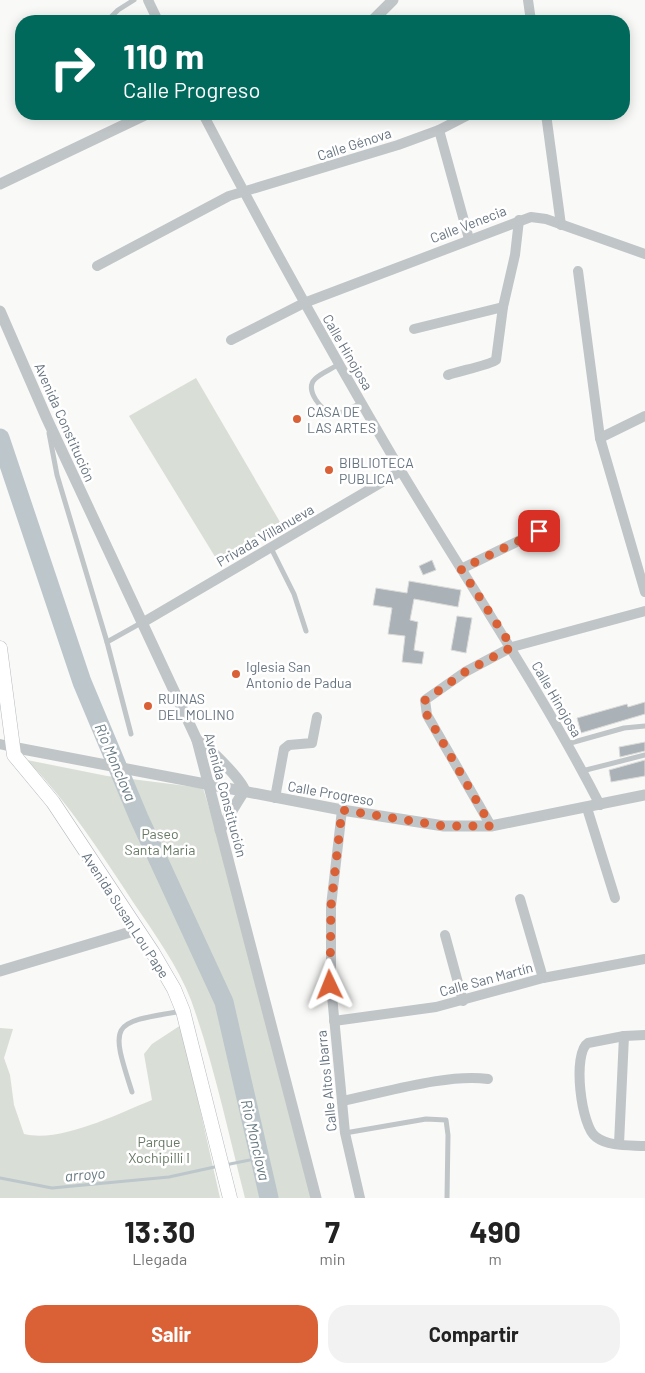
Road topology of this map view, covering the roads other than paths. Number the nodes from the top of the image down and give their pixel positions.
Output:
1 (134, 0) edge
2 (148, 0) edge
3 (393, 0) edge
4 (528, 0) edge
5 (113, 15) edge
6 (155, 15) edge
7 (378, 15) edge
8 (530, 15) edge
9 (133, 120) edge
10 (206, 120) edge
11 (458, 120) edge
12 (547, 120) edge
13 (439, 130) junction
14 (0, 184) edge
15 (243, 191) junction
16 (518, 220) junction
17 (561, 224) junction
18 (469, 239) junction
19 (645, 254) edge
20 (97, 266) dead end
21 (578, 270) dead end
22 (304, 303) junction
23 (502, 307) junction
24 (0, 311) edge
25 (414, 330) dead end
26 (230, 340) dead end
27 (339, 364) junction
28 (448, 375) dead end
29 (362, 402) junction
30 (645, 416) edge
31 (47, 419) junction
32 (600, 438) junction
33 (401, 471) junction
34 (539, 531) dead end
35 (271, 548) junction
36 (461, 569) junction
37 (645, 592) edge
38 (645, 611) edge
39 (142, 623) junction
40 (306, 631) dead end
41 (107, 642) junction
42 (512, 647) junction
43 (0, 648) edge
44 (317, 717) dead end
45 (645, 726) edge
46 (132, 734) dead end
47 (197, 740) junction
48 (567, 744) junction
49 (6, 746) edge
50 (645, 756) edge
51 (582, 771) junction
52 (208, 783) junction
53 (244, 791) junction
54 (645, 795) edge
55 (275, 798) junction
56 (600, 805) junction
57 (587, 808) junction
58 (342, 810) junction
59 (491, 826) junction
60 (220, 830) junction
61 (615, 898) dead end
62 (520, 899) dead end
63 (137, 930) junction
64 (445, 935) dead end
65 (645, 959) edge
66 (0, 971) edge
67 (543, 978) junction
68 (463, 1002) junction
69 (183, 1011) junction
70 (334, 1021) junction
71 (645, 1034) edge
72 (624, 1036) junction
73 (488, 1079) dead end
74 (132, 1092) dead end
75 (342, 1102) junction
76 (345, 1133) junction
77 (620, 1144) junction
78 (645, 1146) edge
79 (230, 1198) edge
80 (316, 1198) edge
81 (360, 1198) edge
82 (447, 1198) edge

1 - 5 lane
2 - 6 street
3 - 7 street
4 - 8 street
9 - 14 street
10 - 15 street, Calle Hinojosa
11 - 13 street, Calle Génova
12 - 17 street
13 - 15 street, Calle Génova
13 - 18 street
15 - 20 street, Calle Génova
15 - 22 street, Calle Hinojosa
16 - 17 street, Calle Venecia
16 - 18 street, Calle Venecia
16 - 23 street
17 - 19 street, Calle Venecia
18 - 22 street, Calle Venecia
21 - 32 street
22 - 26 street, Calle Venecia
22 - 27 street, Calle Hinojosa
23 - 25 street
23 - 28 street
24 - 31 street, Avenida Constitución
27 - 29 street, Calle Hinojosa
27 - 29 lane
29 - 33 street, Calle Hinojosa
30 - 32 street
31 - 39 street, Avenida Constitución
31 - 41 lane
32 - 37 street
33 - 35 street, Privada Villanueva
33 - 36 street, Calle Hinojosa
34 - 36 street
35 - 39 street, Privada Villanueva
35 - 40 lane
36 - 42 street, Calle Hinojosa
38 - 42 street
39 - 41 lane
39 - 47 street, Avenida Constitución
41 - 46 lane
42 - 48 street, Calle Hinojosa
42 - 59 street
43 - 49 main road, Avenida Susan Lou Pape
44 - 55 street
45 - 48 lane
47 - 52 street, Avenida Constitución
47 - 53 street
48 - 51 street, Calle Hinojosa
49 - 52 street, Calle Progreso
49 - 63 main road, Avenida Susan Lou Pape
50 - 51 lane
51 - 56 street, Calle Hinojosa
52 - 53 street, Calle Progreso
52 - 60 street, Avenida Constitución
53 - 55 street, Calle Progreso
53 - 60 street
54 - 56 street, Calle Progreso
55 - 58 street, Calle Progreso
56 - 57 street, Calle Progreso
57 - 59 street, Calle Progreso
57 - 61 street
58 - 59 street, Calle Progreso
58 - 70 street, Calle Altos Ibarra
60 - 80 street, Avenida Constitución
62 - 67 street
63 - 66 street
63 - 69 main road, Avenida Susan Lou Pape
64 - 68 street
65 - 67 street, Calle San Martín
67 - 68 street, Calle San Martín
68 - 70 street, Calle San Martín
69 - 74 lane
69 - 79 main road, Avenida Susan Lou Pape
70 - 75 street, Calle Altos Ibarra
71 - 72 street
72 - 77 street
72 - 77 street
73 - 75 street
75 - 76 street, Calle Altos Ibarra
76 - 81 street, Calle Altos Ibarra
76 - 82 lane
77 - 78 street

